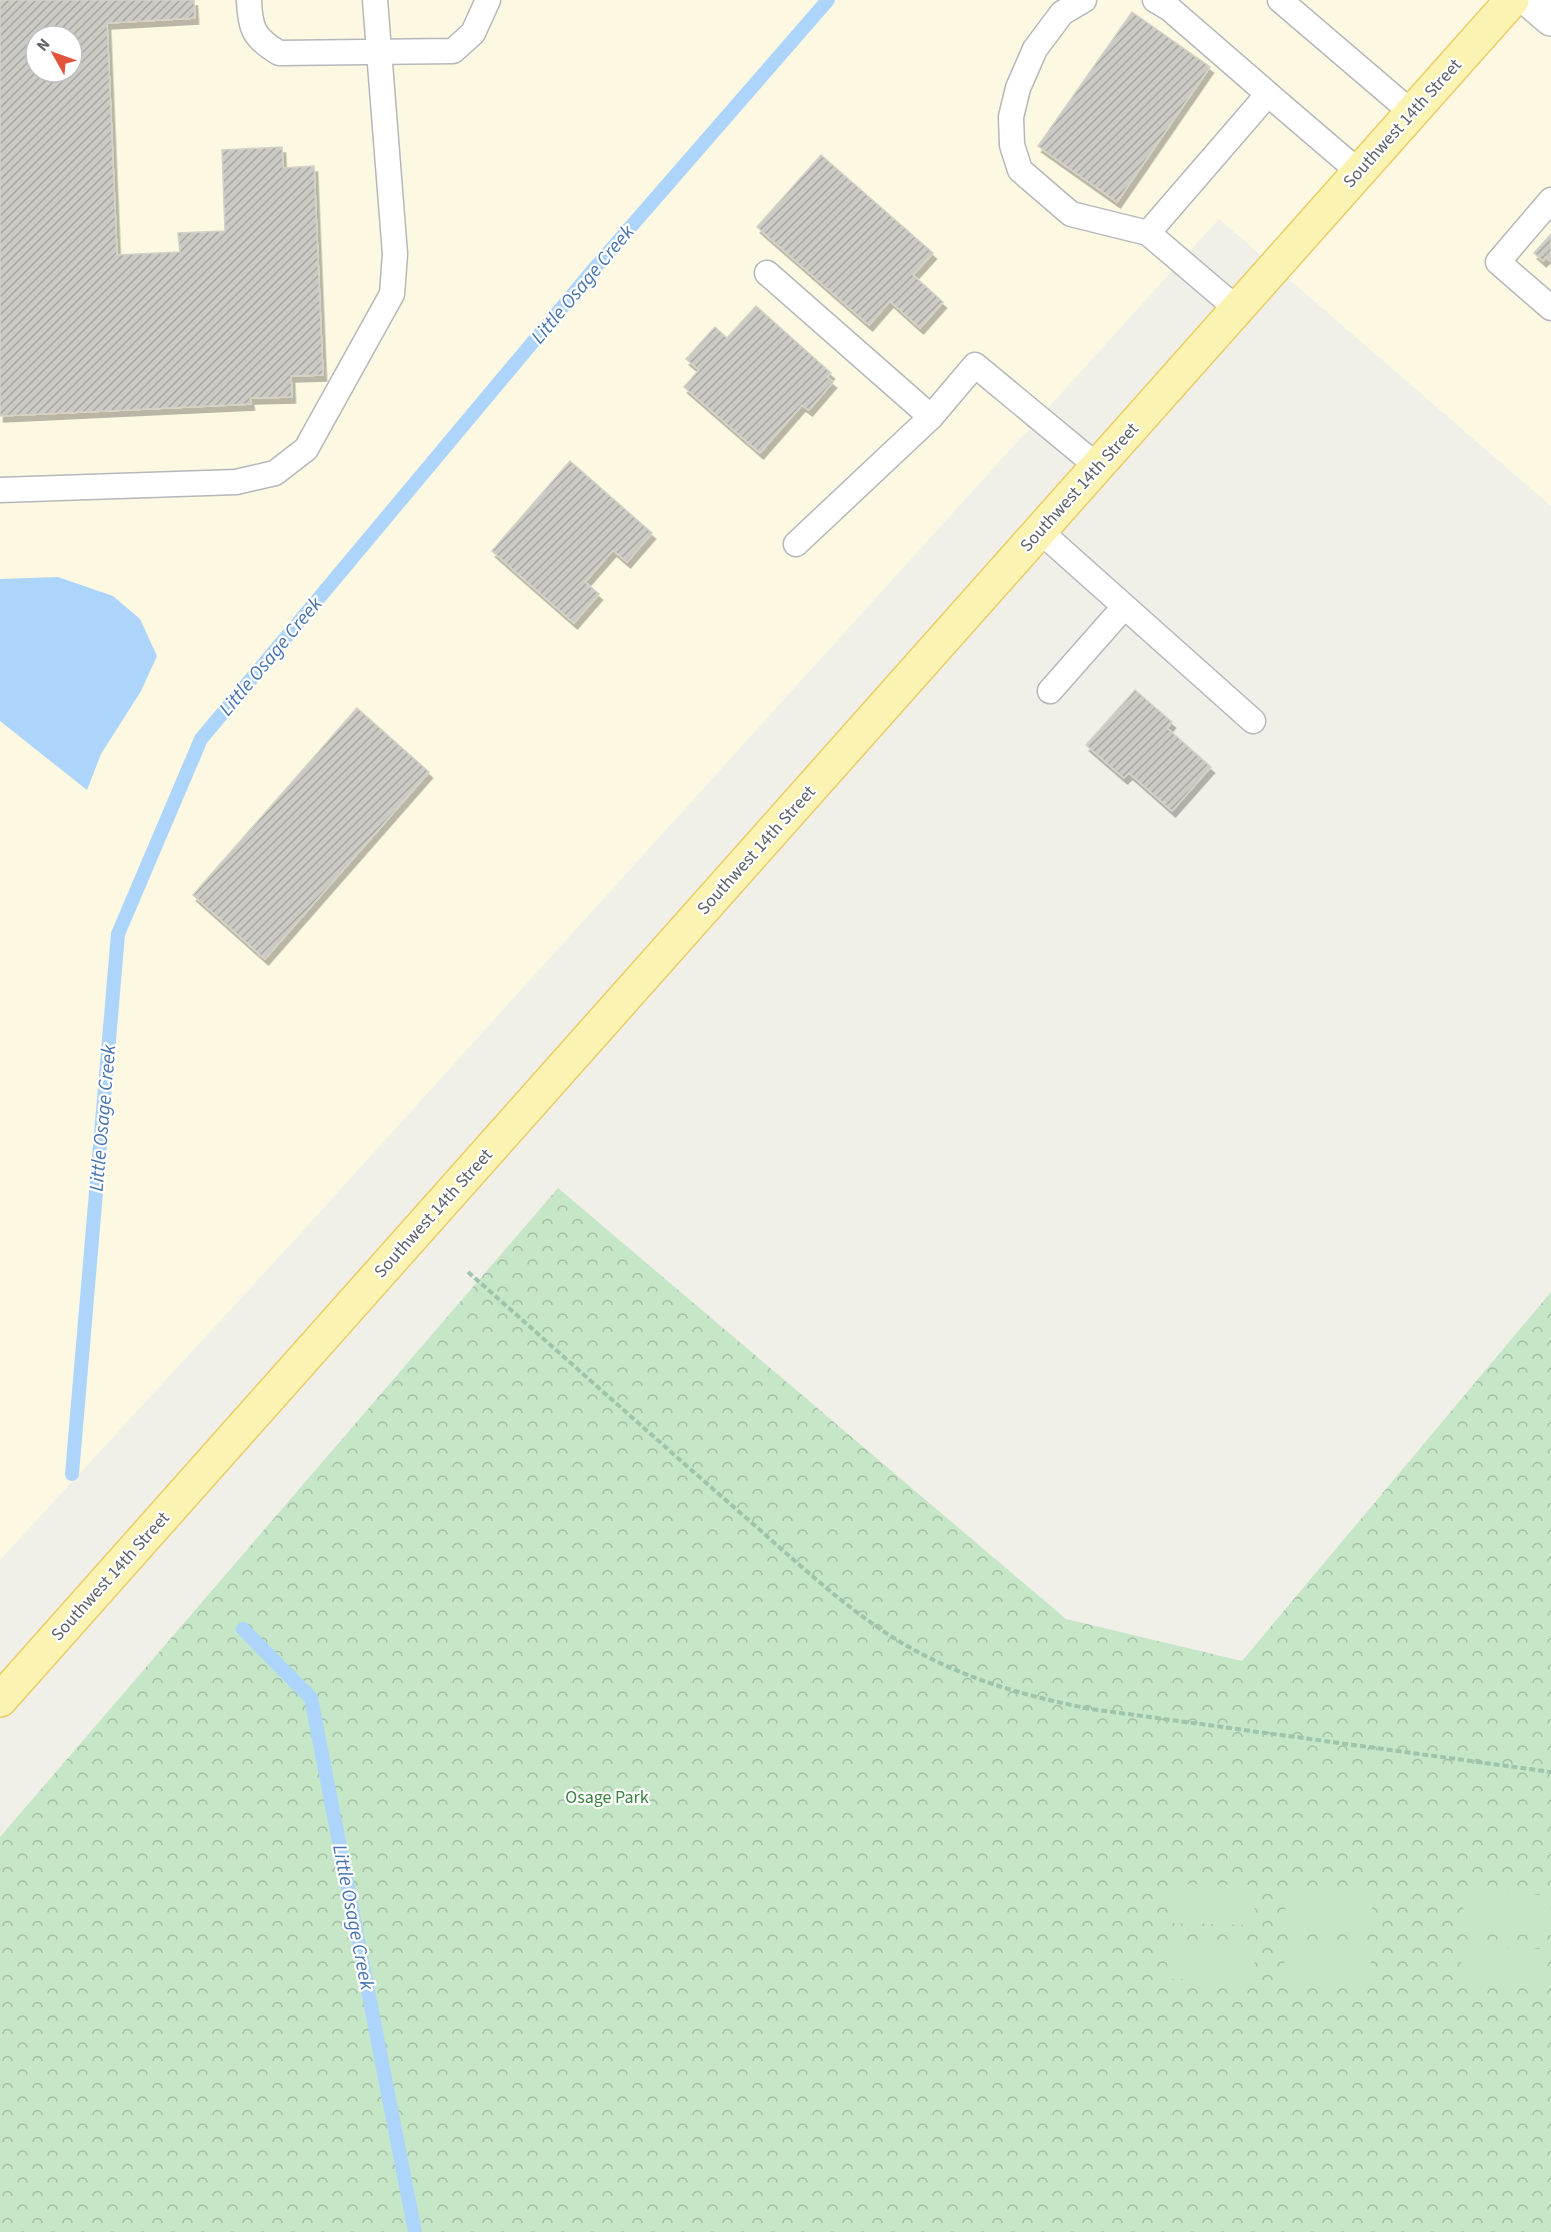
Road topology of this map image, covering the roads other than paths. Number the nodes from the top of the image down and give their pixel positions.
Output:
1 (249, 0) edge
2 (375, 0) edge
3 (488, 0) edge
4 (1084, 0) edge
5 (1155, 0) edge
6 (1512, 0) edge
7 (1529, 0) edge
8 (1286, 2) edge
9 (1551, 19) edge
10 (380, 51) junction
11 (1268, 94) junction
12 (1411, 112) junction
13 (1359, 172) junction
14 (1551, 200) edge
15 (1148, 233) junction
16 (767, 273) dead end
17 (1237, 309) junction
18 (1551, 309) edge
19 (930, 417) junction
20 (1097, 466) junction
21 (0, 490) edge
22 (1040, 531) junction
23 (796, 544) dead end
24 (1124, 607) junction
25 (1050, 691) dead end
26 (1253, 720) dead end
27 (0, 1700) edge

1 - 10 lane
2 - 10 lane
3 - 10 lane
4 - 15 lane
5 - 11 lane
6 - 12 main road, Southwest 14th Street
7 - 9 street
8 - 12 lane
10 - 21 lane
11 - 13 lane
11 - 15 lane
12 - 13 main road, Southwest 14th Street
13 - 17 main road, Southwest 14th Street
14 - 18 lane
15 - 17 lane
16 - 19 lane
17 - 20 main road, Southwest 14th Street
19 - 20 lane
19 - 23 lane
20 - 22 main road, Southwest 14th Street
22 - 24 lane
22 - 27 main road, Southwest 14th Street
24 - 25 lane
24 - 26 lane

